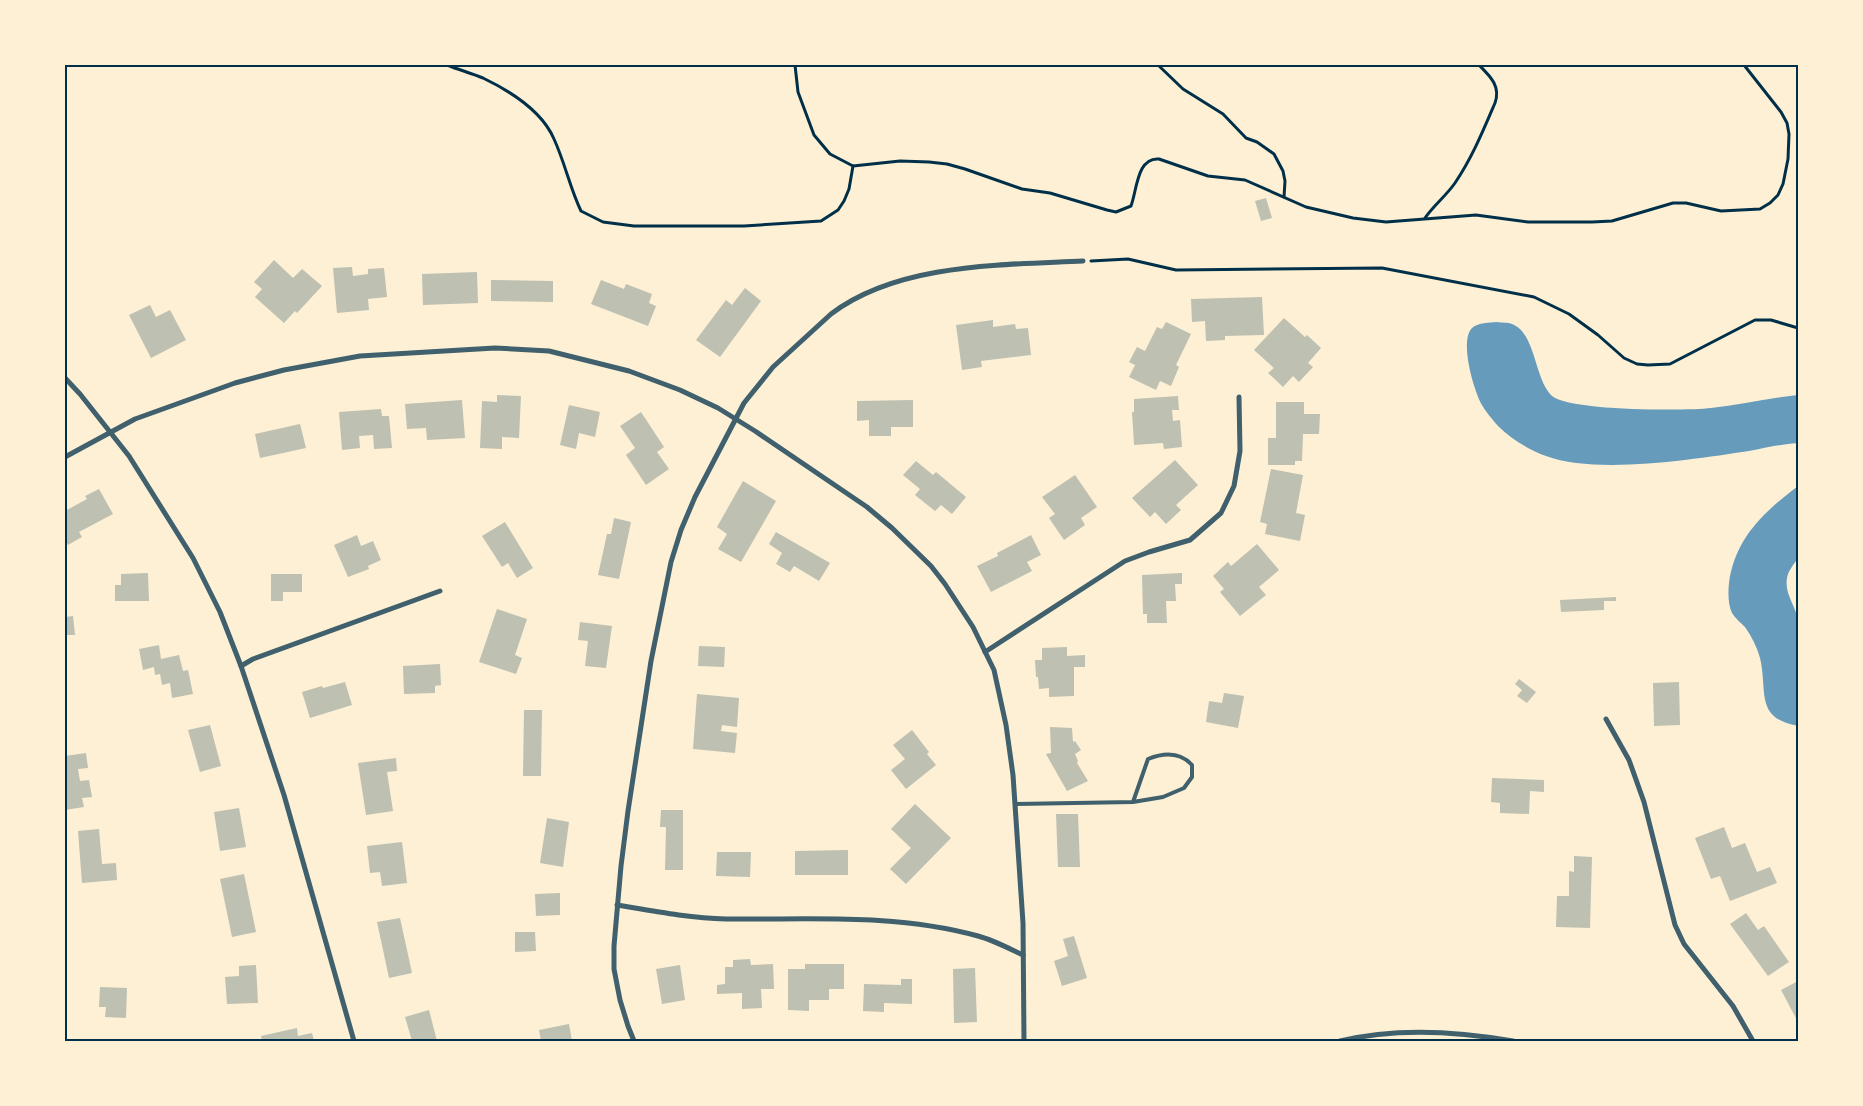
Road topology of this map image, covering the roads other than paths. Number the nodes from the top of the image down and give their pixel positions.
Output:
1 (1083, 261) road end
2 (65, 378) edge
3 (1239, 397) dead end
4 (735, 420) junction
5 (110, 433) junction
6 (65, 457) edge
7 (440, 591) dead end
8 (985, 652) junction
9 (241, 666) junction
10 (1606, 719) dead end
11 (1133, 802) junction
12 (1015, 804) junction
13 (617, 906) junction
14 (1023, 955) junction
15 (354, 1041) edge
16 (634, 1041) edge
17 (1024, 1041) edge
18 (1340, 1041) edge
19 (1513, 1041) edge
20 (1753, 1041) edge

1 - 4 street
2 - 5 street
3 - 8 street
4 - 5 street
4 - 8 street
4 - 13 street
5 - 6 street
5 - 9 street
7 - 9 street
8 - 12 street
9 - 15 street
10 - 20 street
11 - 11 lane
11 - 12 lane
12 - 14 street
13 - 14 street
13 - 16 street
14 - 17 street
18 - 19 street

